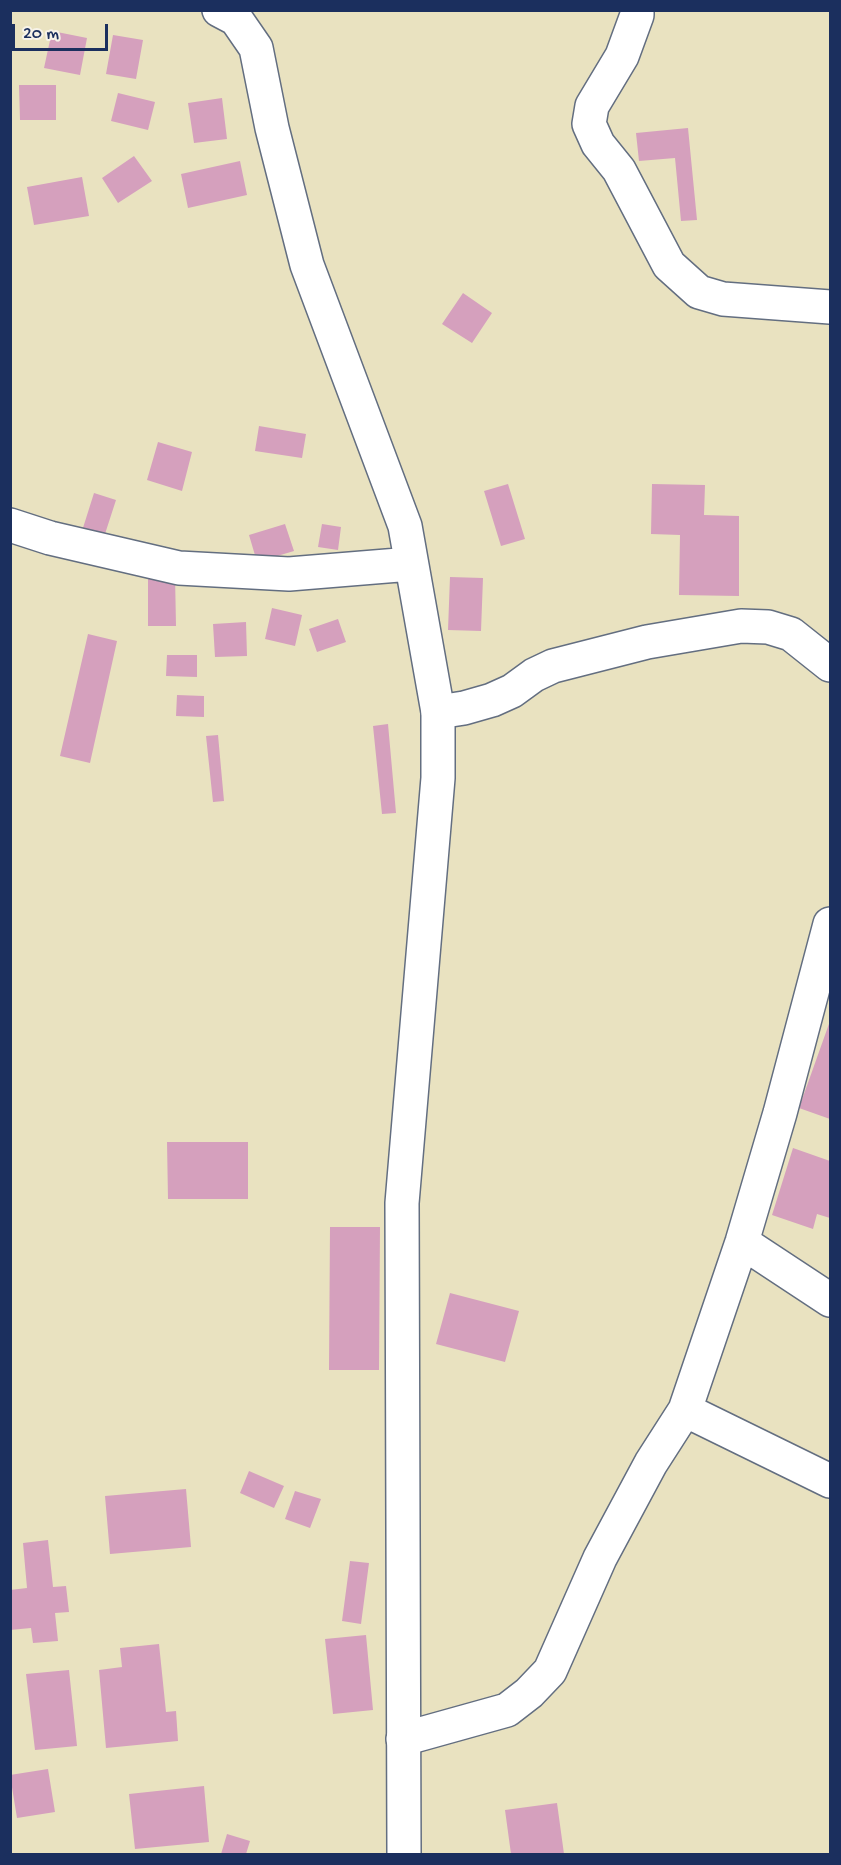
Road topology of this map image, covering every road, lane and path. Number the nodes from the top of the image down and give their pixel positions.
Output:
1 (219, 10) edge
2 (637, 10) edge
3 (831, 307) edge
4 (10, 525) edge
5 (411, 564) junction
6 (831, 665) edge
7 (438, 712) junction
8 (831, 924) edge
9 (742, 1242) junction
10 (831, 1300) edge
11 (685, 1410) junction
12 (831, 1481) edge
13 (403, 1739) junction
14 (404, 1854) edge

1 - 5 street
2 - 3 street
4 - 5 street
5 - 7 street
6 - 7 street
7 - 13 street
8 - 9 street
9 - 10 street
9 - 11 street
11 - 12 street
11 - 13 street
13 - 14 street

